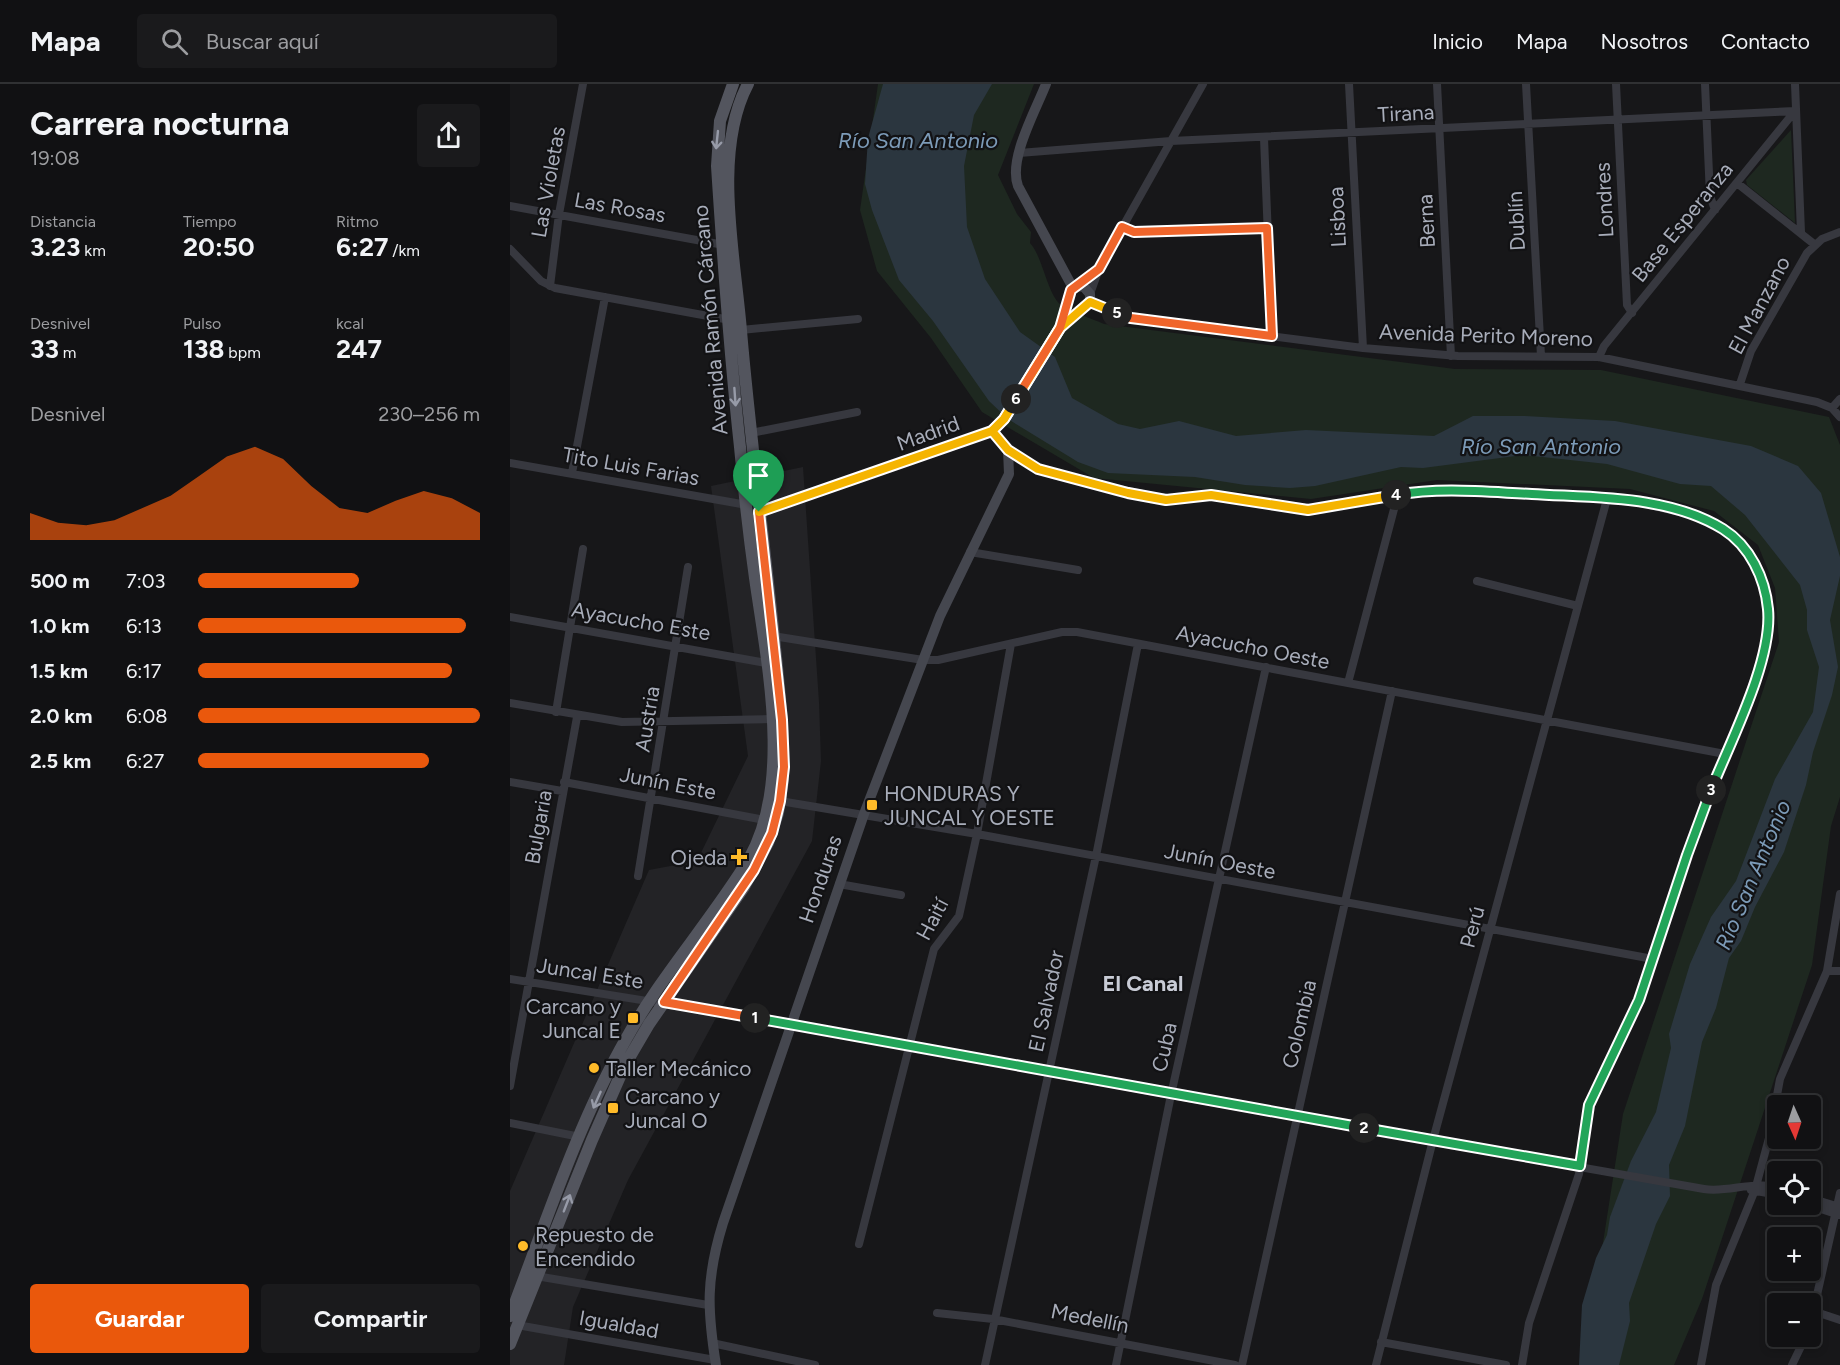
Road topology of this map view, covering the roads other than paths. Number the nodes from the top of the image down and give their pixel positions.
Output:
1 (583, 84) edge
2 (733, 84) edge
3 (744, 84) edge
4 (1046, 84) edge
5 (1203, 84) edge
6 (1349, 84) edge
7 (1437, 84) edge
8 (1526, 84) edge
9 (1616, 84) edge
10 (1705, 84) edge
11 (1795, 84) edge
12 (1795, 111) junction
13 (1707, 116) junction
14 (1618, 120) junction
15 (1529, 125) junction
16 (1439, 130) junction
17 (1351, 134) junction
18 (1264, 138) junction
19 (1171, 141) junction
20 (1019, 153) junction
21 (1737, 183) junction
22 (510, 206) edge
23 (1715, 210) junction
24 (559, 214) junction
25 (1122, 227) junction
26 (1267, 228) junction
27 (1801, 232) junction
28 (1840, 232) edge
29 (1815, 244) junction
30 (724, 245) junction
31 (510, 249) edge
32 (1099, 269) junction
33 (550, 286) junction
34 (1076, 287) junction
35 (605, 297) junction
36 (1069, 299) junction
37 (1088, 301) junction
38 (1632, 312) junction
39 (858, 319) dead end
40 (730, 320) junction
41 (741, 330) junction
42 (1058, 332) junction
43 (1272, 336) junction
44 (1362, 348) junction
45 (1451, 356) junction
46 (1541, 356) junction
47 (1599, 357) junction
48 (1740, 384) junction
49 (1840, 399) edge
50 (1832, 408) junction
51 (857, 412) dead end
52 (1840, 417) edge
53 (1004, 419) joint
54 (992, 431) junction
55 (751, 433) junction
56 (739, 440) junction
57 (1008, 450) junction
58 (510, 463) edge
59 (572, 473) junction
60 (1398, 494) junction
61 (1607, 498) junction
62 (746, 504) junction
63 (759, 512) junction
64 (583, 549) dead end
65 (764, 550) junction
66 (970, 552) junction
67 (688, 567) dead end
68 (1078, 570) dead end
69 (1477, 581) dead end
70 (1578, 606) junction
71 (510, 616) edge
72 (570, 626) junction
73 (773, 636) junction
74 (1011, 644) junction
75 (1138, 644) junction
76 (677, 645) junction
77 (923, 660) junction
78 (766, 663) junction
79 (1266, 667) junction
80 (1348, 683) junction
81 (1392, 691) junction
82 (510, 704) edge
83 (556, 712) junction
84 (577, 717) junction
85 (772, 719) junction
86 (1547, 720) junction
87 (665, 721) junction
88 (1725, 754) junction
89 (510, 782) edge
90 (563, 786) junction
91 (653, 798) junction
92 (780, 801) junction
93 (864, 814) junction
94 (765, 820) junction
95 (977, 834) junction
96 (1096, 856) junction
97 (638, 876) dead end
98 (1220, 880) junction
99 (839, 884) junction
100 (1840, 894) edge
101 (901, 895) dead end
102 (1345, 903) junction
103 (1490, 929) junction
104 (1653, 959) junction
105 (1827, 971) junction
106 (1840, 971) edge
107 (510, 979) edge
108 (528, 982) junction
109 (658, 1001) junction
110 (791, 1024) junction
111 (910, 1046) junction
112 (1049, 1073) junction
113 (510, 1086) edge
114 (1171, 1095) junction
115 (1295, 1118) junction
116 (510, 1123) edge
117 (580, 1137) junction
118 (1433, 1140) junction
119 (1580, 1166) junction
120 (1756, 1187) junction
121 (1767, 1188) edge
122 (1767, 1192) edge
123 (1840, 1193) edge
124 (1821, 1203) edge
125 (1821, 1207) edge
126 (1838, 1210) edge
127 (859, 1244) dead end
128 (536, 1276) junction
129 (1820, 1293) edge
130 (708, 1305) junction
131 (937, 1313) dead end
132 (1821, 1314) edge
133 (993, 1319) junction
134 (514, 1320) edge
135 (1840, 1320) edge
136 (1120, 1342) junction
137 (1381, 1342) junction
138 (712, 1343) junction
139 (510, 1344) edge
140 (1801, 1347) edge
141 (716, 1362) edge
142 (815, 1365) edge
143 (985, 1365) edge
144 (1116, 1365) edge
145 (1235, 1365) edge
146 (1242, 1365) edge
147 (1376, 1365) edge
148 (1506, 1365) edge
149 (1522, 1365) edge
150 (1701, 1365) edge
151 (1792, 1365) edge

1 - 24 street, Las Violetas
2 -> 30 main road, Avenida Ramón Cárcano
3 - 41 main road, Avenida Ramón Cárcano
4 - 20 main road
5 - 19 street
6 - 17 street, Lisboa
7 - 16 street, Berna
8 - 15 street, Dublín
9 - 14 street, Londres
10 - 13 street
11 - 12 street, El Manzano
12 - 13 street, Tirana
12 - 21 street, Base Esperanza
12 - 27 street, El Manzano
13 - 14 street, Tirana
13 - 23 street
14 - 15 street, Tirana
14 - 38 street, Londres
15 - 16 street, Tirana
15 - 46 street, Dublín
16 - 17 street, Tirana
16 - 45 street, Berna
17 - 18 street, Tirana
17 - 44 street, Lisboa
18 - 19 street, Tirana
18 - 26 street
19 - 20 street, Tirana
19 - 25 street
20 - 34 main road
21 - 23 street, Base Esperanza
21 - 27 street
22 - 24 street, Las Rosas
23 - 38 street, Base Esperanza
24 - 30 street, Las Rosas
24 - 33 street, Las Violetas
25 - 26 street
25 - 32 street
26 - 43 street
27 - 29 street
28 - 29 street
29 - 48 street, El Manzano
30 - 40 main road, Avenida Ramón Cárcano
31 - 33 street
32 - 34 street
32 - 37 street
33 - 35 street
34 - 36 main road, Madrid
34 - 37 main road
35 - 40 street
35 - 59 street
36 - 37 main road
36 - 42 main road, Madrid
37 - 42 main road, Madrid
37 - 43 street, Avenida Perito Moreno
38 - 47 street, Base Esperanza
39 - 41 street
40 -> 56 main road, Avenida Ramón Cárcano
41 - 55 main road, Avenida Ramón Cárcano
42 - 53 main road, Madrid
43 - 44 street, Avenida Perito Moreno
44 - 45 street, Avenida Perito Moreno
45 - 46 street, Avenida Perito Moreno
46 - 47 street, Avenida Perito Moreno
47 - 48 street, Avenida Perito Moreno
48 - 50 street, Avenida Perito Moreno
49 - 50 street
50 - 52 street
51 - 55 street
53 - 54 street, Madrid
54 - 57 main road
54 - 63 street, Madrid
55 - 63 main road, Avenida Ramón Cárcano
56 - 62 main road, Avenida Ramón Cárcano
56 - 63 main road
57 - 60 street
57 - 66 main road, Honduras
58 - 59 street, Tito Luis Farias
59 - 62 street, Tito Luis Farias
60 - 61 street
60 - 80 street
61 - 70 street, Perú
61 - 88 street
62 - 63 street
62 - 65 main road
62 - 78 main road, Avenida Ramón Cárcano
63 - 65 main road, Avenida Ramón Cárcano
64 - 72 street
65 - 73 main road, Avenida Ramón Cárcano
66 - 68 street
66 - 77 main road, Honduras
67 - 76 street, Austria
69 - 70 street
70 - 86 street, Perú
71 - 72 street, Ayacucho Este
72 - 76 street, Ayacucho Este
72 - 83 street
73 - 77 street, Ayacucho Oeste
73 - 92 main road, Avenida Ramón Cárcano
74 - 75 street, Ayacucho Oeste
74 - 77 street, Ayacucho Oeste
74 - 95 street, Haití
75 - 79 street, Ayacucho Oeste
75 - 96 street, El Salvador
76 - 78 street, Ayacucho Este
76 - 87 street, Austria
77 - 93 main road, Honduras
78 - 85 main road, Avenida Ramón Cárcano
79 - 80 street, Ayacucho Oeste
79 - 98 street, Cuba
80 - 81 street, Ayacucho Oeste
81 - 86 street, Ayacucho Oeste
81 - 102 street, Colombia
82 - 83 street
83 - 84 street
84 - 87 street
84 - 90 street, Bulgaria
85 - 87 street
85 - 94 main road, Avenida Ramón Cárcano
86 - 88 street, Ayacucho Oeste
86 - 103 street, Perú
87 - 91 street, Austria
88 - 104 street
89 - 90 street, Junín Este
90 - 91 street, Junín Este
90 - 108 street, Bulgaria
91 - 94 street, Junín Este
91 - 97 street, Austria
92 - 93 street, Junín Oeste
92 - 109 main road, Avenida Ramón Cárcano
93 - 95 street, Junín Oeste
93 - 99 main road, Honduras
94 - 109 main road, Avenida Ramón Cárcano
95 - 96 street, Junín Oeste
95 - 111 street, Haití
96 - 98 street, Junín Oeste
96 - 112 street, El Salvador
98 - 102 street, Junín Oeste
98 - 114 street, Cuba
99 - 101 street
99 - 110 main road, Honduras
100 - 105 street
102 - 103 street, Junín Oeste
102 - 115 street, Colombia
103 - 104 street, Junín Oeste
103 - 118 street, Perú
104 - 119 street
105 - 106 street
105 - 120 street
107 - 108 street, Juncal Este
108 - 109 street, Juncal Este
108 - 113 street, Bulgaria
109 - 110 street, Juncal Este
109 -> 117 main road, Avenida Ramón Cárcano
128 -> 109 main road, Avenida Ramón Cárcano
110 - 111 street, Juncal Este
110 - 130 main road, Honduras
111 - 112 street, Juncal Este
111 - 127 street, Haití
112 - 114 street, Juncal Este
112 - 133 street, El Salvador
114 - 115 street, Juncal Este
114 - 136 street, Cuba
115 - 118 street, Juncal Este
115 - 146 street, Colombia
116 - 117 street
117 - 134 main road, Avenida Ramón Cárcano
118 - 119 street, Juncal Este
118 - 137 street, Perú
119 - 120 street, Juncal Este
119 - 149 street
120 - 121 street
120 - 122 street
120 - 150 street
123 - 126 street
124 - 126 street
125 - 126 street
126 - 129 street
128 - 130 street
128 - 134 main road, Avenida Ramón Cárcano
130 - 138 main road, Honduras
131 - 133 street, Medellín
132 - 135 street
133 - 136 street, Medellín
133 - 143 street, El Salvador
134 - 139 main road
134 - 141 street, Igualdad
136 - 144 street, Cuba
136 - 145 street, Medellín
137 - 147 street, Perú
137 - 148 street
138 - 141 main road, Honduras
138 - 142 street
140 - 151 street

